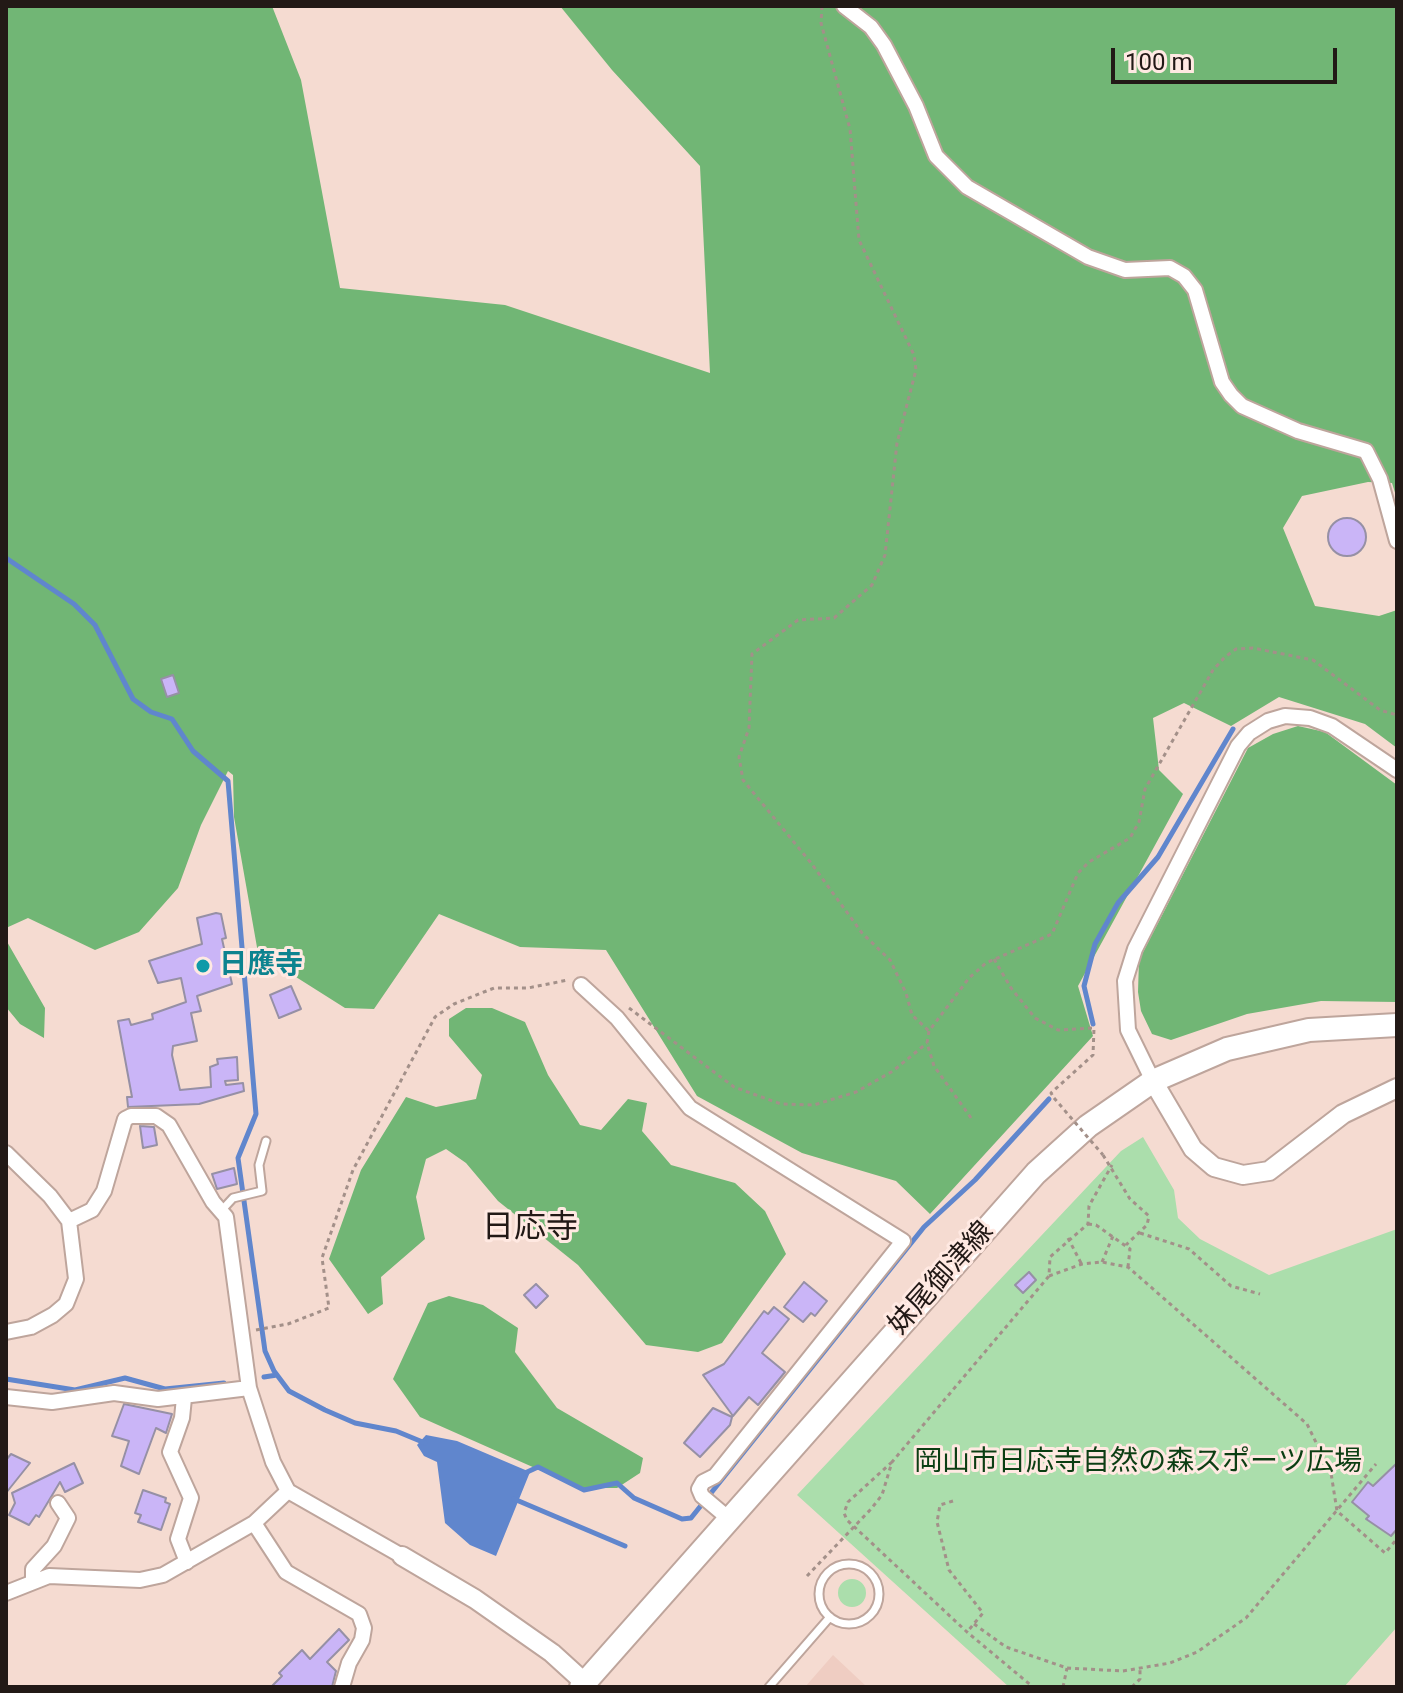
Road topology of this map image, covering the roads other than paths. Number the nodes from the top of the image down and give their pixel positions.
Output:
1 (844, 6) edge
2 (1397, 541) edge
3 (1397, 770) edge
4 (581, 985) road end
5 (1397, 1025) edge
6 (1153, 1081) junction
7 (1397, 1088) edge
8 (266, 1141) dead end
9 (6, 1153) edge
10 (221, 1211) junction
11 (69, 1221) junction
12 (6, 1332) edge
13 (249, 1388) junction
14 (6, 1397) edge
15 (184, 1398) junction
16 (288, 1491) junction
17 (58, 1503) dead end
18 (728, 1518) junction
19 (254, 1523) junction
20 (402, 1556) joint
21 (187, 1562) junction
22 (33, 1580) junction
23 (6, 1593) edge
24 (830, 1617) junction
25 (585, 1686) edge
26 (342, 1687) edge
27 (769, 1687) edge

1 - 2 street
3 - 6 street
4 - 18 street
5 - 6 main road, 妹尾御津線
6 - 7 main road
6 - 18 main road, 妹尾御津線
8 - 10 lane
9 - 11 street
10 - 11 street
10 - 13 street
11 - 12 street
13 - 15 street
13 - 16 street
14 - 15 street
15 - 21 street
16 - 19 street
16 - 20 street
17 - 22 street
18 - 25 main road, 妹尾御津線
19 - 21 street
19 - 26 street
20 - 25 main road
21 - 22 street
22 - 23 street
24 - 24 lane
24 - 27 lane

